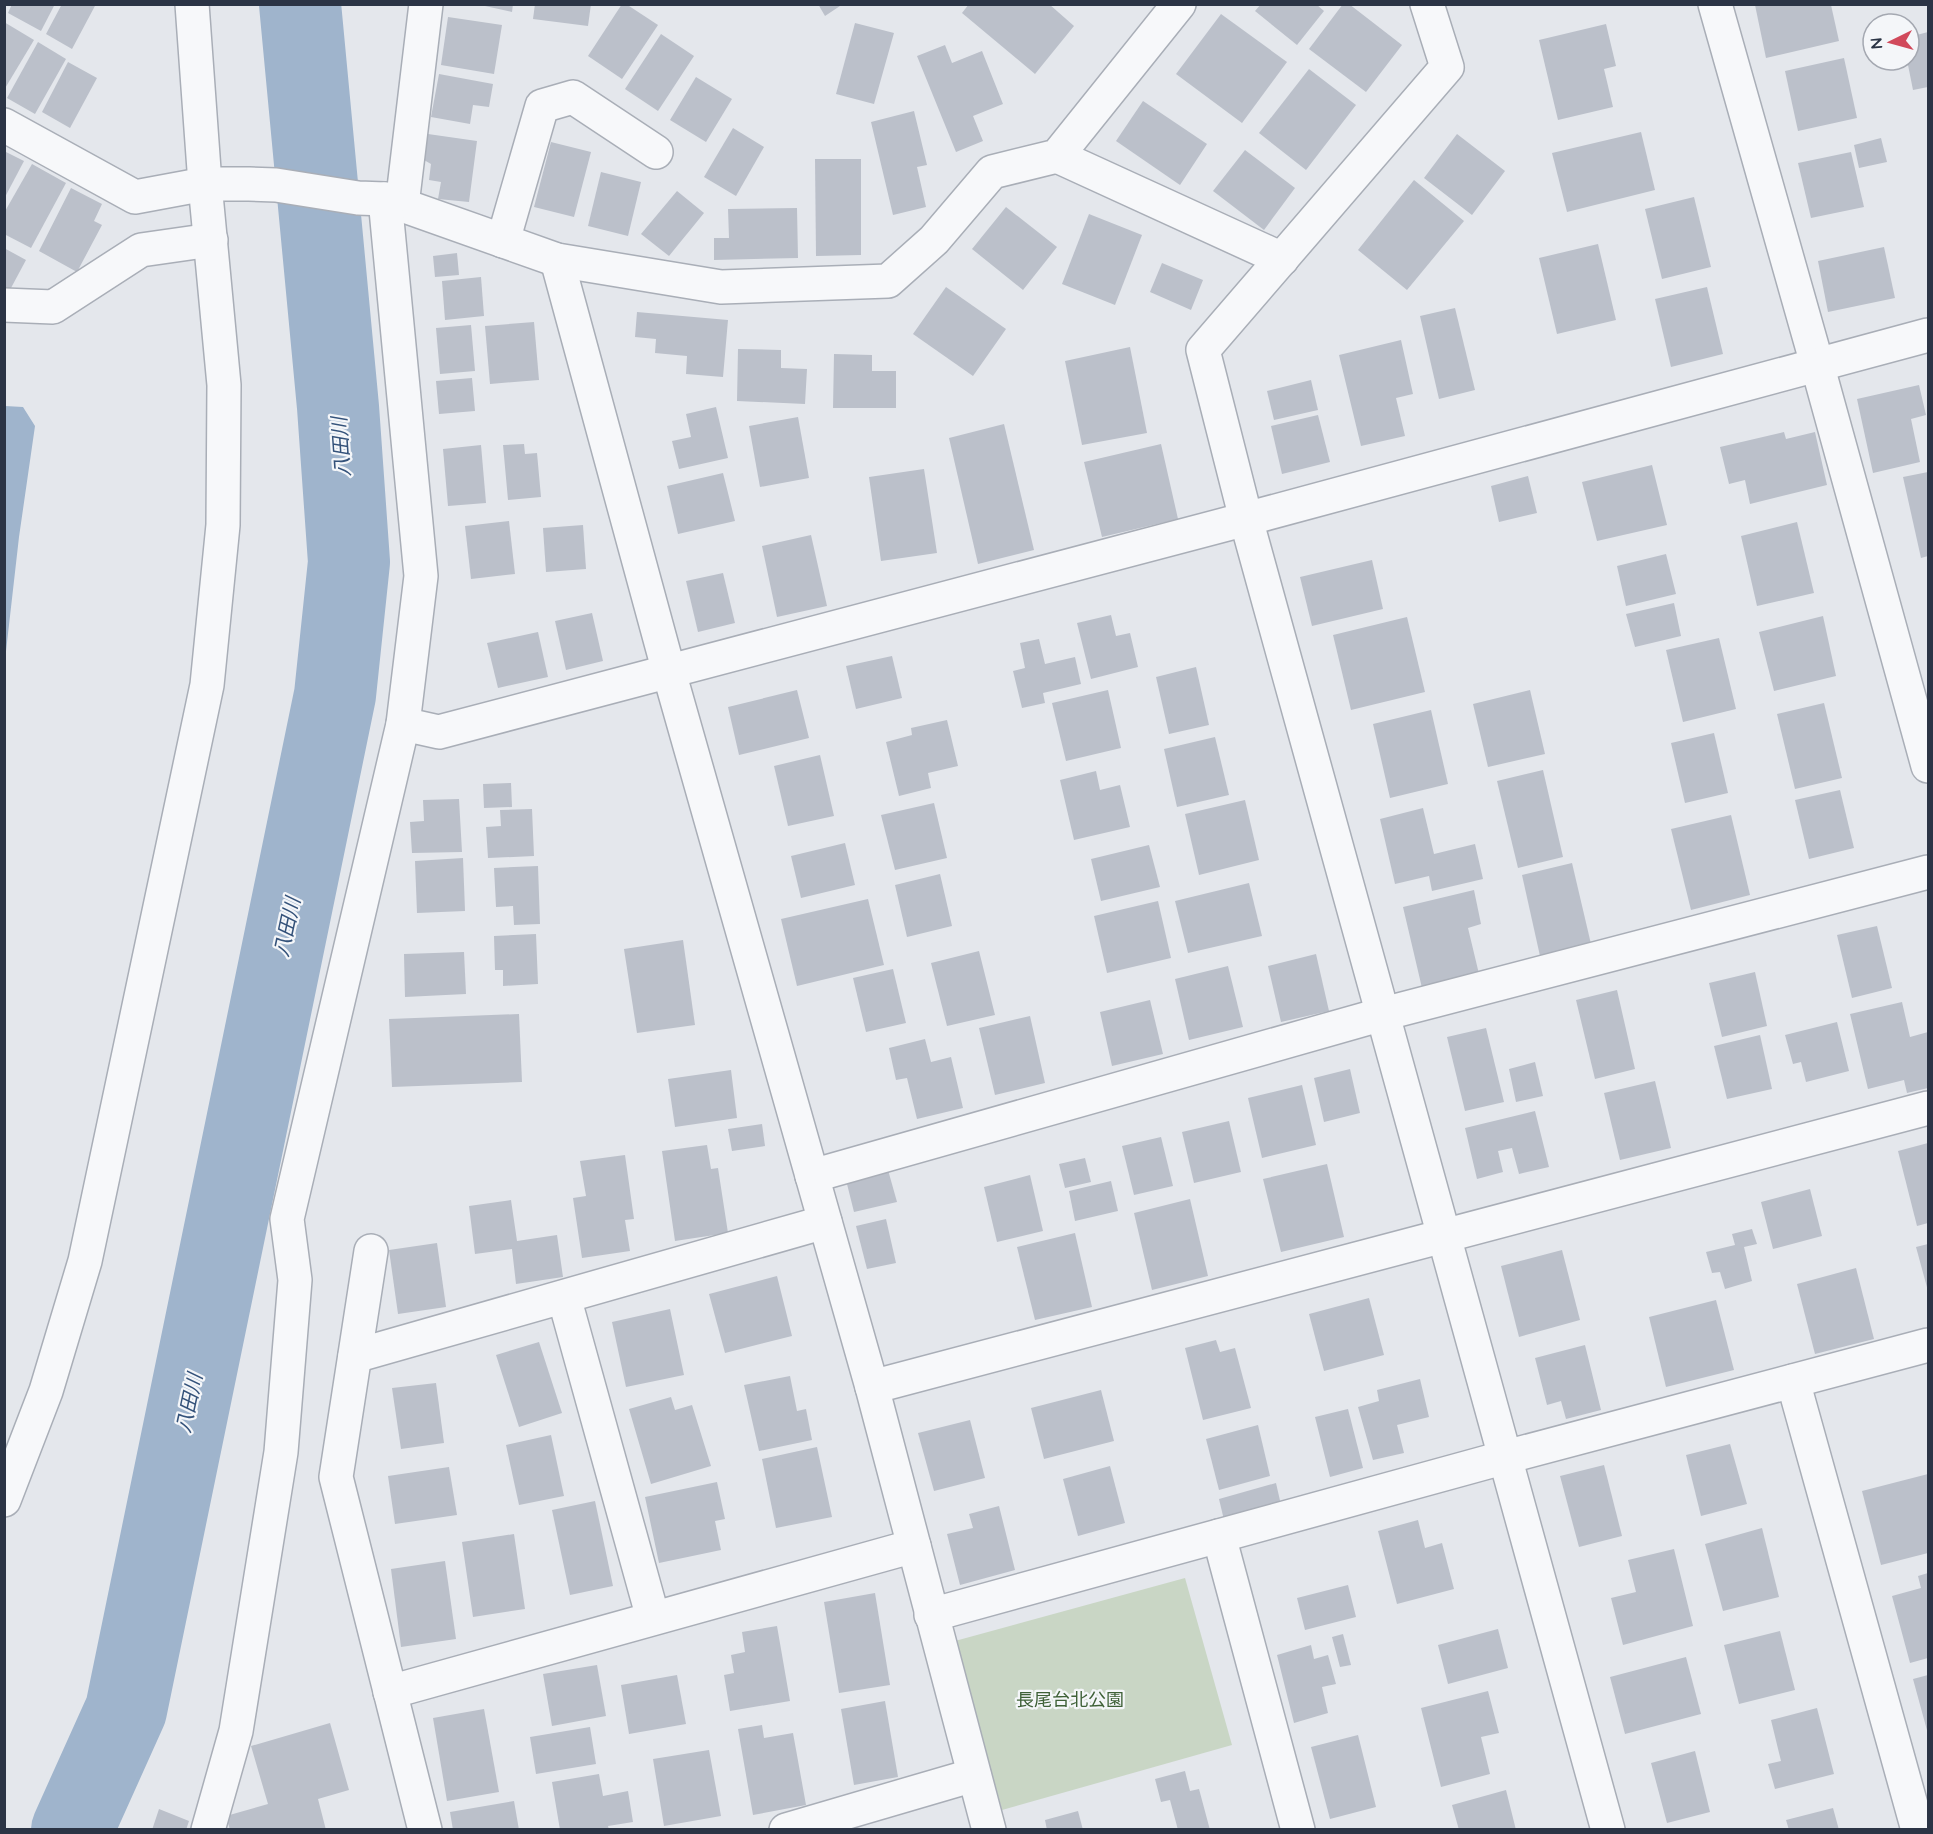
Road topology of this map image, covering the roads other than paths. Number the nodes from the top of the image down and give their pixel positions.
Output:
1 (192, 4) edge
2 (426, 4) edge
3 (1179, 4) edge
4 (1427, 4) edge
5 (1715, 4) edge
6 (4, 125) edge
7 (656, 152) dead end
8 (1057, 156) junction
9 (205, 184) junction
10 (382, 201) junction
11 (211, 240) junction
12 (504, 241) junction
13 (1282, 259) junction
14 (557, 260) junction
15 (4, 305) edge
16 (1929, 335) edge
17 (1817, 364) junction
18 (1246, 519) junction
19 (669, 672) junction
20 (403, 724) junction
21 (1929, 766) edge
22 (1929, 872) edge
23 (1383, 1014) junction
24 (1929, 1108) edge
25 (812, 1176) junction
26 (825, 1222) junction
27 (1445, 1236) junction
28 (371, 1251) dead end
29 (564, 1297) junction
30 (1929, 1345) edge
31 (355, 1356) junction
32 (1793, 1381) junction
33 (872, 1387) junction
34 (1506, 1457) junction
35 (4, 1500) edge
36 (1219, 1536) junction
37 (914, 1546) junction
38 (931, 1615) junction
39 (653, 1618) junction
40 (390, 1692) junction
41 (974, 1775) junction
42 (208, 1830) edge
43 (424, 1830) edge
44 (786, 1830) edge
45 (989, 1830) edge
46 (1298, 1830) edge
47 (1608, 1830) edge
48 (1918, 1830) edge

1 - 9 street
2 - 10 street
3 - 8 street
4 - 13 street
5 - 17 street
6 - 9 street
7 - 12 street
8 - 13 street
8 - 14 street
9 - 10 street
9 - 11 street
10 - 12 street
10 - 20 street
11 - 15 street
11 - 35 street
12 - 14 street
13 - 18 street
14 - 19 street
16 - 17 street
17 - 18 street
17 - 21 street
18 - 19 street
18 - 23 street
19 - 20 street
19 - 25 street
20 - 42 street
22 - 23 street
23 - 25 street
23 - 27 street
24 - 27 street
25 - 26 street
26 - 29 street
26 - 33 street
27 - 33 street
27 - 34 street
28 - 31 street
29 - 31 street
29 - 39 street
30 - 32 street
31 - 40 street
32 - 34 street
32 - 48 street
33 - 37 street
34 - 36 street
34 - 47 street
36 - 38 street
36 - 46 street
37 - 38 street
37 - 39 street
38 - 41 street
39 - 40 street
40 - 43 street
41 - 44 street
41 - 45 street

